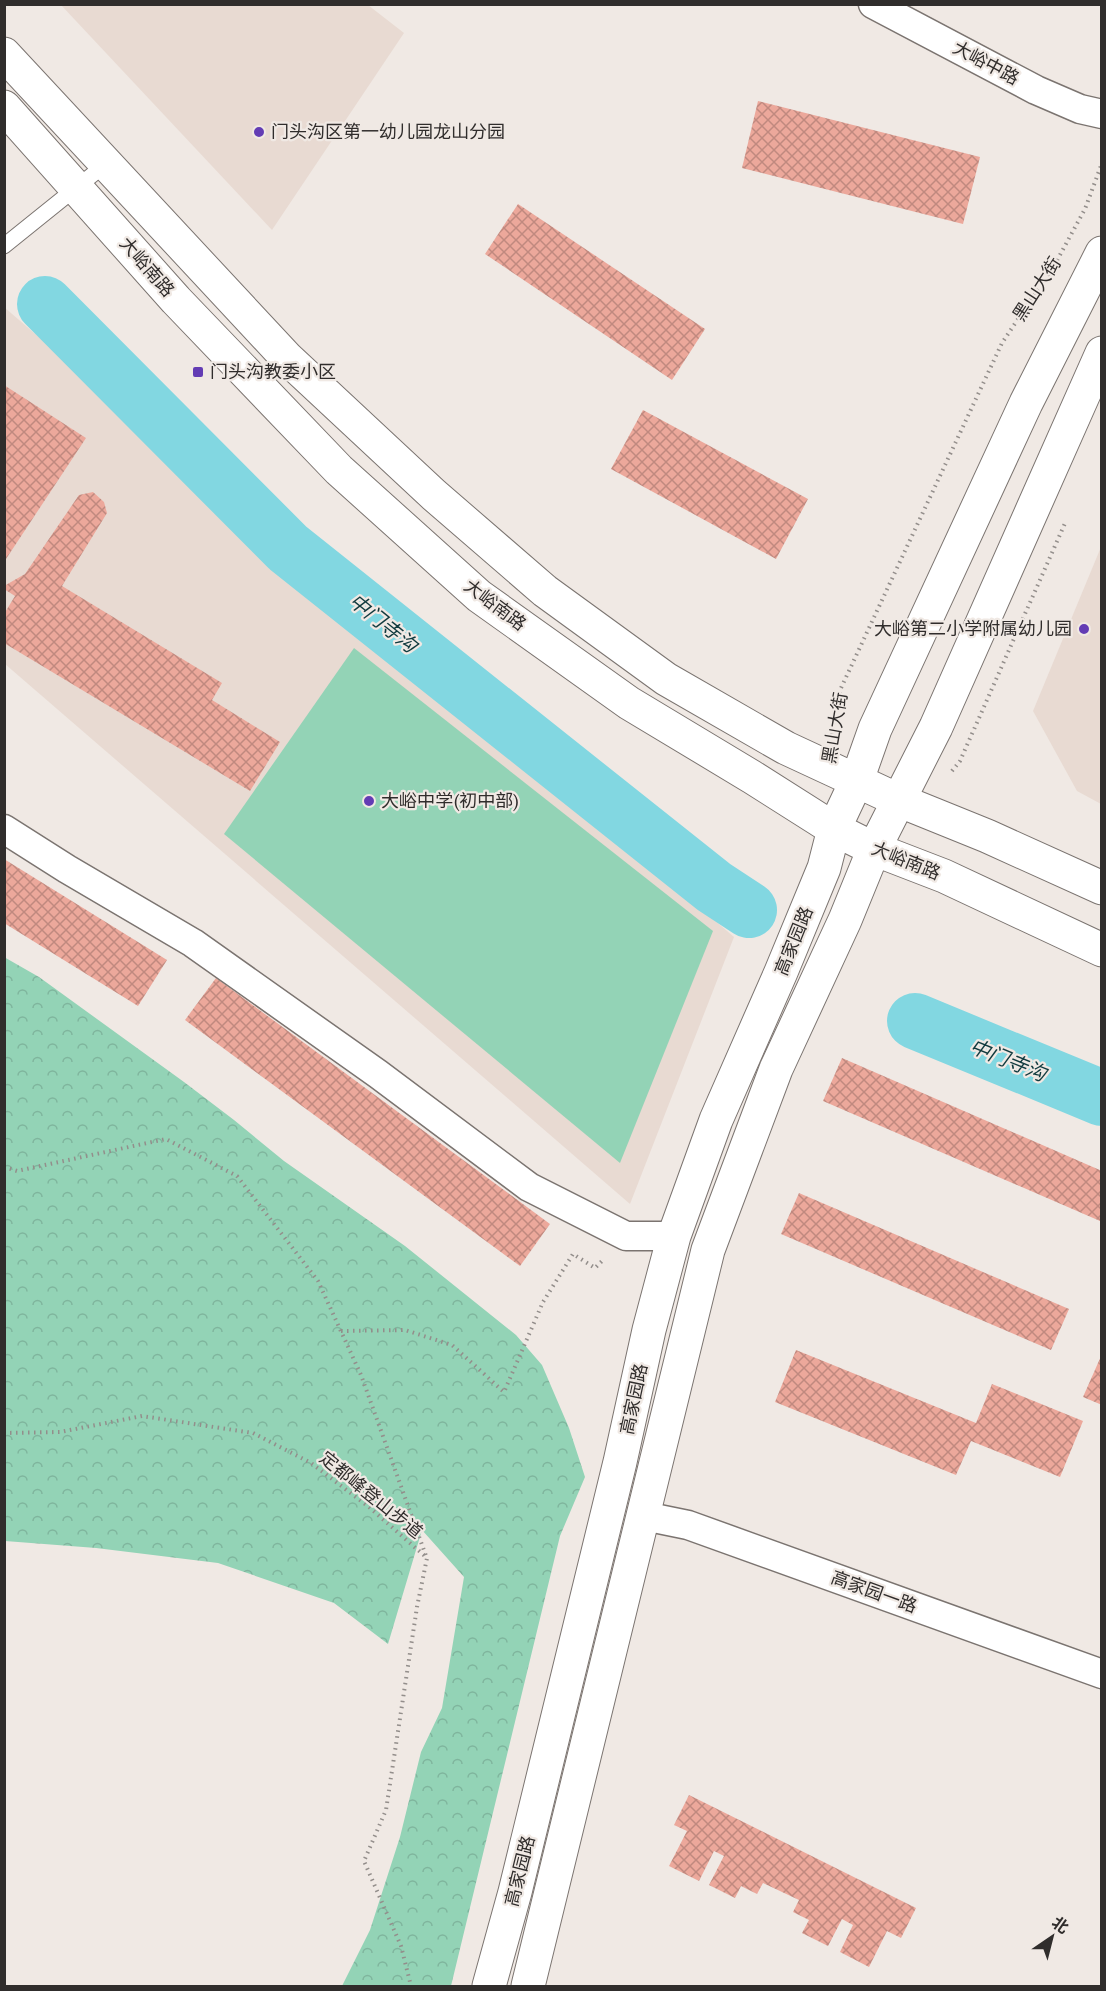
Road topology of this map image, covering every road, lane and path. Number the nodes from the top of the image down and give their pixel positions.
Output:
1 (873, 4) edge
2 (4, 54) edge
3 (4, 107) edge
4 (1101, 114) edge
5 (107, 163) junction
6 (1101, 163) edge
7 (77, 188) junction
8 (4, 246) edge
9 (1101, 254) edge
10 (1101, 353) edge
11 (827, 767) junction
12 (857, 780) junction
13 (898, 800) junction
14 (4, 829) edge
15 (834, 829) junction
16 (874, 849) junction
17 (1101, 888) edge
18 (1101, 950) edge
19 (4, 1167) edge
20 (626, 1236) junction
21 (674, 1236) junction
22 (341, 1330) junction
23 (4, 1433) edge
24 (644, 1516) junction
25 (427, 1558) junction
26 (1101, 1674) edge
27 (411, 1986) edge
28 (489, 1986) edge
29 (528, 1986) edge

1 - 4 street, 大峪中路
2 - 5 main road
3 - 7 main road, 大峪南路
5 - 7 lane
5 - 11 main road
6 - 11 path, 黑山大街
7 - 8 lane
7 - 15 main road, 大峪南路
9 - 12 main road, 黑山大街
10 - 13 main road
11 - 12 main road
12 - 13 main road
12 - 15 main road, 黑山大街
13 - 16 main road
13 - 17 main road
14 - 20 street
15 - 16 main road, 大峪南路
15 - 21 main road, 高家园路
16 - 18 main road, 大峪南路
16 - 24 main road, 高家园路
19 - 22 path
20 - 21 street
20 - 22 path
21 - 28 main road, 高家园路
22 - 25 path
23 - 25 path, 定都峰登山步道
24 - 26 street, 高家园一路
24 - 29 main road, 高家园路
25 - 27 path, 定都峰登山步道

